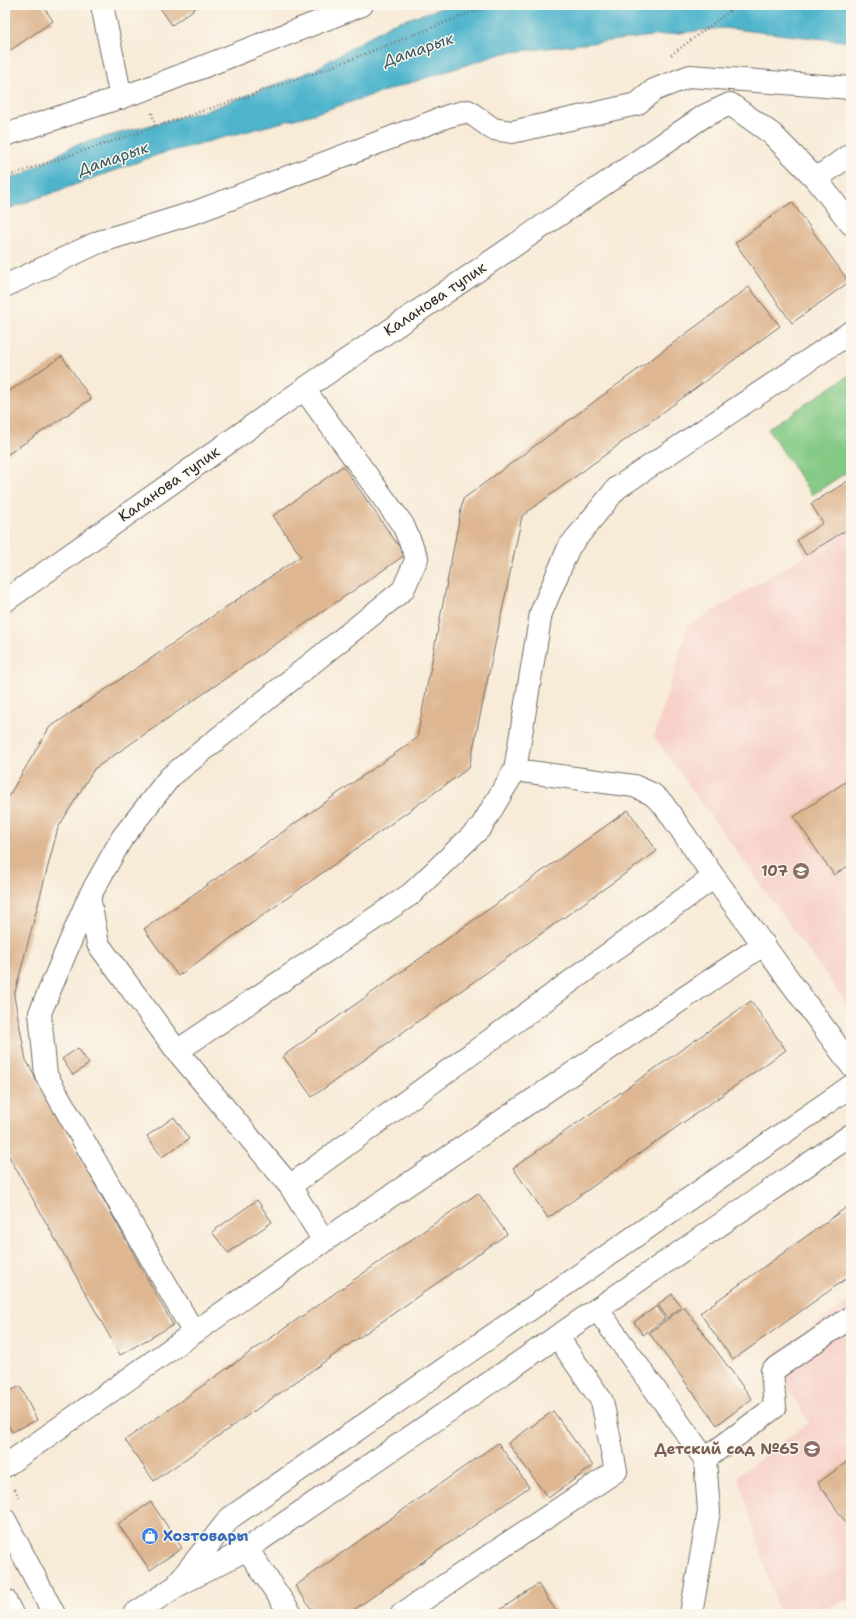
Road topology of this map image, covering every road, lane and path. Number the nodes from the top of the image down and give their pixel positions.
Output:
1 (102, 5) edge
2 (362, 5) edge
3 (473, 5) edge
4 (501, 5) edge
5 (738, 5) edge
6 (475, 11) junction
7 (668, 57) dead end
8 (851, 88) edge
9 (121, 98) junction
10 (5, 135) edge
11 (851, 154) edge
12 (5, 177) edge
13 (816, 179) junction
14 (851, 224) edge
15 (5, 286) edge
16 (851, 332) edge
17 (304, 389) junction
18 (5, 601) edge
19 (515, 770) junction
20 (714, 877) junction
21 (89, 897) junction
22 (764, 944) junction
23 (177, 1051) junction
24 (851, 1064) edge
25 (851, 1086) edge
26 (851, 1135) edge
27 (290, 1186) junction
28 (324, 1241) junction
29 (598, 1309) junction
30 (851, 1317) edge
31 (194, 1333) junction
32 (557, 1336) junction
33 (705, 1459) junction
34 (5, 1466) edge
35 (5, 1520) edge
36 (247, 1549) junction
37 (174, 1587) junction
38 (5, 1600) edge
39 (12, 1614) edge
40 (54, 1614) edge
41 (134, 1614) edge
42 (292, 1614) edge
43 (402, 1614) edge
44 (691, 1614) edge

1 - 9 street
2 - 9 street
3 - 6 path
4 - 6 path
5 - 7 path
6 - 12 path
8 - 15 street
9 - 10 street
11 - 13 street
13 - 14 street, Каланова тупик
13 - 17 street, Каланова тупик
16 - 19 street
17 - 18 street, Каланова тупик
17 - 21 street
19 - 20 street
19 - 23 street
20 - 22 street
20 - 27 street
21 - 23 street
21 - 31 street
22 - 24 street
22 - 28 street
23 - 27 street
25 - 37 street
26 - 29 street
27 - 28 street
28 - 31 street
29 - 32 street
29 - 33 street
30 - 33 street
31 - 34 street
32 - 36 street
32 - 43 street
33 - 44 street
35 - 40 street
36 - 37 street
36 - 42 street
37 - 41 street
38 - 39 street

